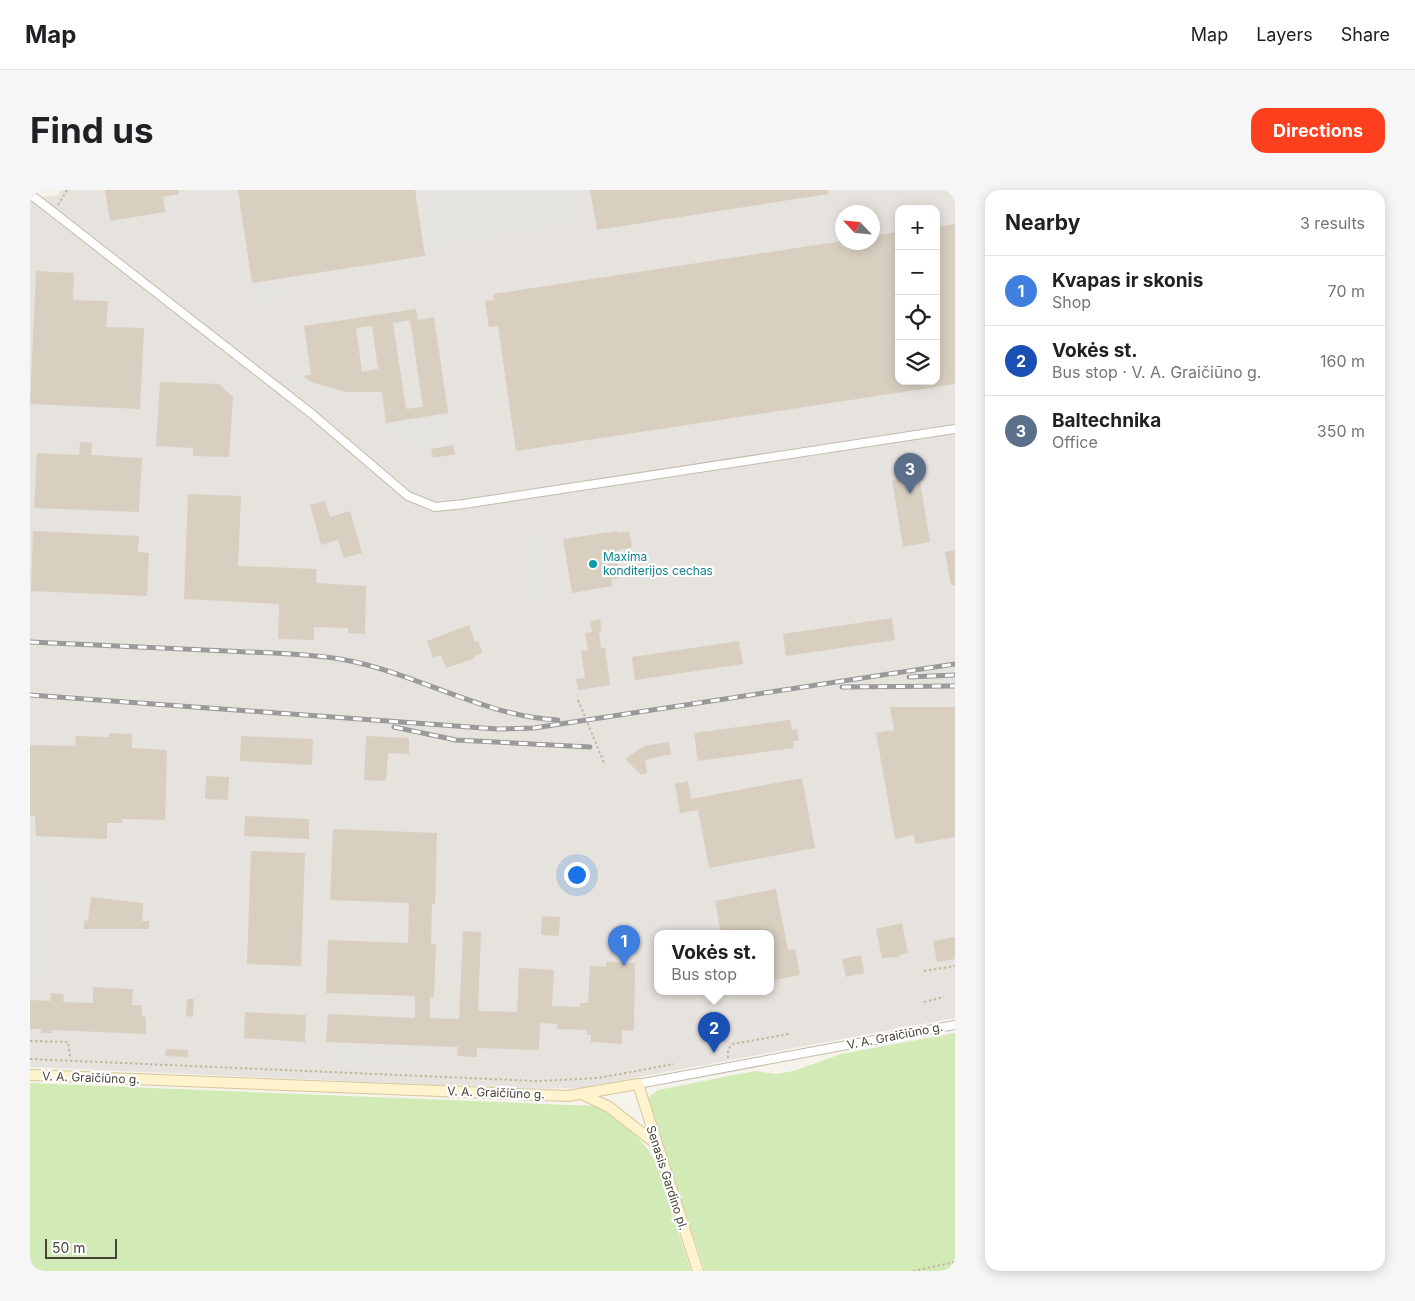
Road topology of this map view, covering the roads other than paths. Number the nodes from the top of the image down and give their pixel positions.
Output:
1 (30, 194) edge
2 (955, 429) edge
3 (955, 1025) edge
4 (30, 1075) edge
5 (638, 1084) junction
6 (584, 1095) junction
7 (656, 1145) junction
8 (698, 1271) edge

1 - 2 street
3 - 5 street, V. A. Graičiūno g.
4 - 6 main road, V. A. Graičiūno g.
5 - 6 main road, V. A. Graičiūno g.
5 - 7 main road, Senasis Gardino pl.
6 - 7 main road
7 - 8 main road, Senasis Gardino pl.

